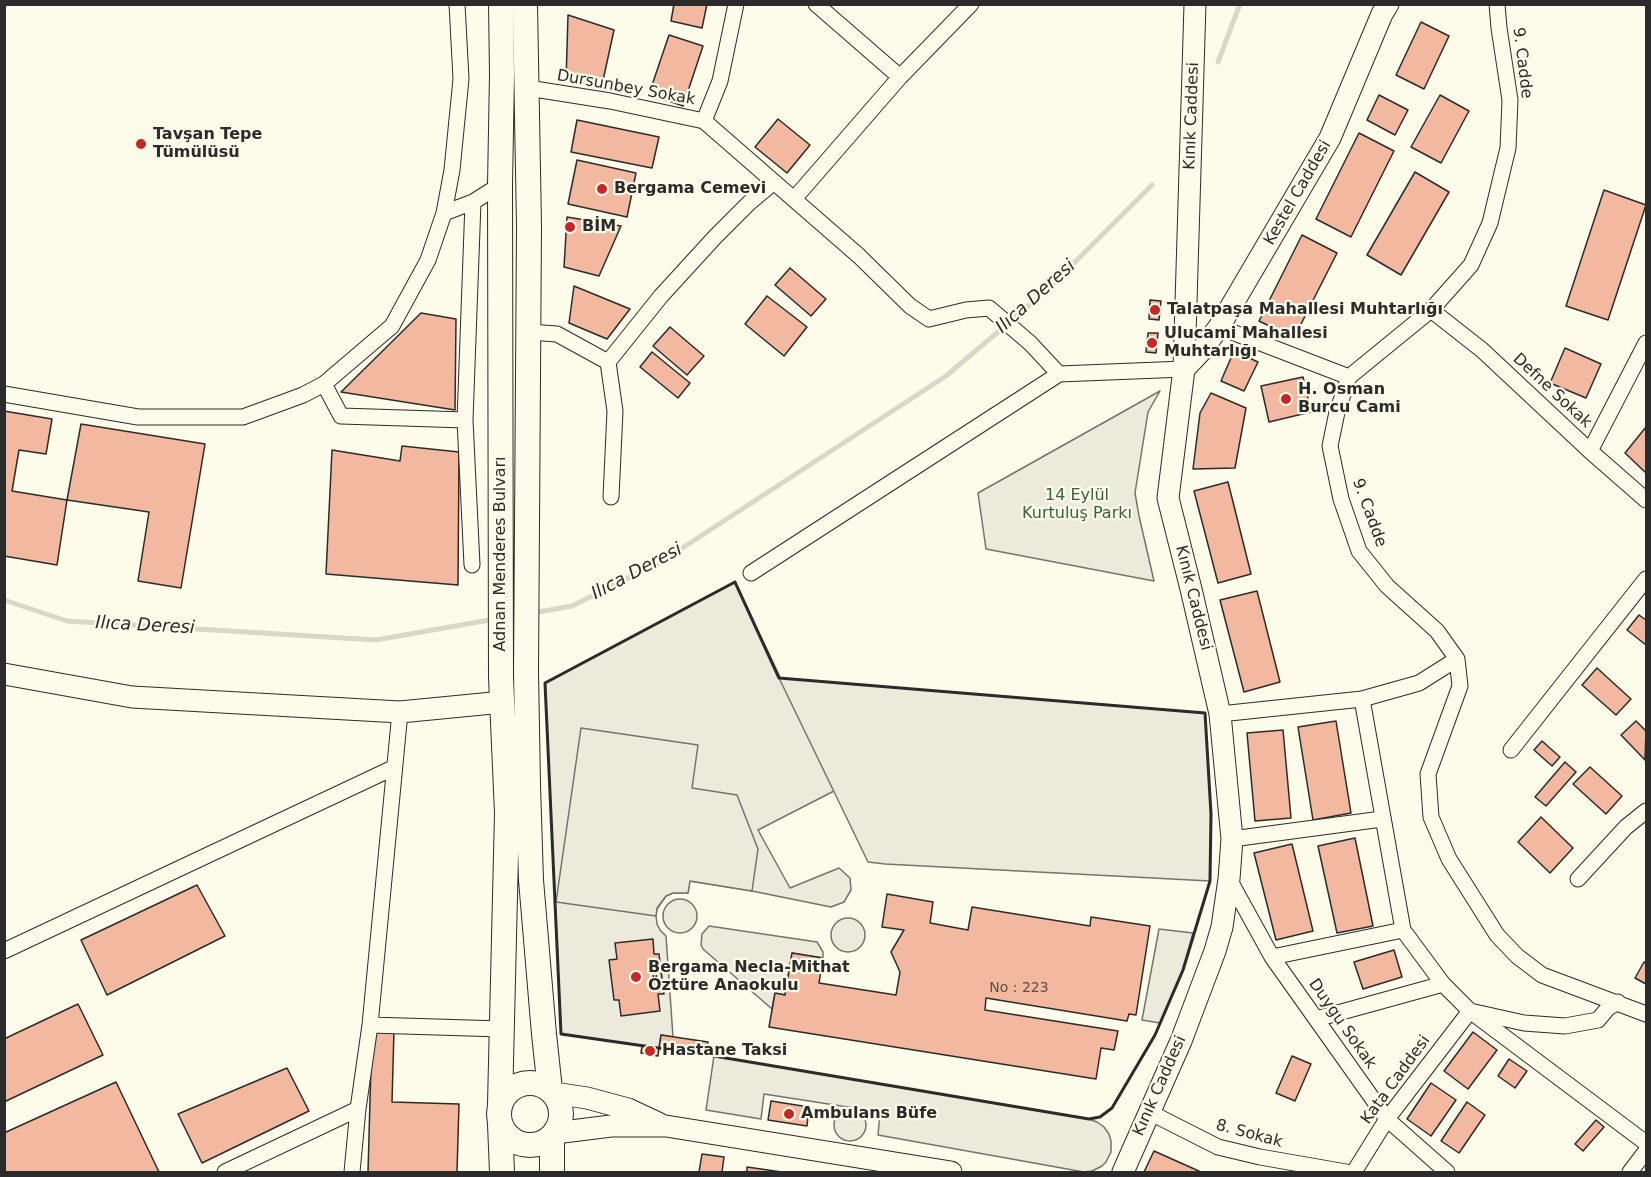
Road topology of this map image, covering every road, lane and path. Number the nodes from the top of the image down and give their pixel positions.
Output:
1 (457, 4) edge
2 (501, 4) edge
3 (525, 4) edge
4 (736, 4) edge
5 (816, 4) edge
6 (971, 4) edge
7 (1195, 4) edge
8 (1388, 4) edge
9 (1497, 4) edge
10 (900, 77) junction
11 (528, 88) junction
12 (704, 121) junction
13 (774, 182) junction
14 (500, 185) junction
15 (794, 199) junction
16 (473, 202) junction
17 (444, 213) junction
18 (1431, 310) junction
19 (1219, 327) junction
20 (528, 332) junction
21 (1646, 345) edge
22 (608, 362) junction
23 (1185, 369) junction
24 (1059, 374) junction
25 (1349, 377) junction
26 (324, 384) junction
27 (4, 393) edge
28 (465, 420) junction
29 (1590, 451) junction
30 (611, 497) dead end
31 (1647, 500) edge
32 (472, 565) dead end
33 (751, 573) dead end
34 (1647, 579) edge
35 (1457, 659) junction
36 (4, 674) edge
37 (1362, 699) junction
38 (502, 702) junction
39 (400, 712) junction
40 (1220, 714) junction
41 (1511, 750) dead end
42 (393, 768) junction
43 (1647, 811) edge
44 (1382, 819) junction
45 (1232, 839) junction
46 (1229, 879) junction
47 (1578, 879) dead end
48 (1403, 930) junction
49 (4, 951) edge
50 (1272, 957) junction
51 (1443, 984) junction
52 (1618, 1002) junction
53 (1470, 1011) junction
54 (1647, 1014) edge
55 (1316, 1019) junction
56 (370, 1025) junction
57 (502, 1029) junction
58 (552, 1092) junction
59 (358, 1109) junction
60 (1149, 1112) junction
61 (500, 1114) junction
62 (1387, 1119) junction
63 (666, 1126) junction
64 (554, 1135) junction
65 (1647, 1143) edge
66 (1647, 1151) edge
67 (225, 1173) edge
68 (352, 1173) edge
69 (502, 1173) edge
70 (552, 1173) edge
71 (951, 1173) edge
72 (1123, 1173) edge
73 (1346, 1173) edge
74 (1354, 1173) edge
75 (1447, 1173) edge
76 (1630, 1173) edge

1 - 17 street
2 - 14 main road, Adnan Menderes Bulvarı
3 - 11 main road, Adnan Menderes Bulvarı
4 - 12 street, Dursunbey Sokak
5 - 10 street
6 - 10 street
7 - 23 main road, Kınık Caddesi
8 - 19 main road, Kestel Caddesi
9 - 18 street, 9. Cadde
10 - 15 street
11 - 12 street, Dursunbey Sokak
11 - 20 main road, Adnan Menderes Bulvarı
12 - 13 street
13 - 15 street
13 - 22 street
14 - 16 street
14 - 38 main road, Adnan Menderes Bulvarı
15 - 24 street
16 - 17 street
16 - 28 street
17 - 26 street
18 - 25 street, 9. Cadde
18 - 29 street, Defne Sokak
19 - 23 main road, Kestel Caddesi
19 - 25 street
20 - 22 street
20 - 58 main road, Adnan Menderes Bulvarı
21 - 29 street
22 - 30 street
23 - 24 street
23 - 40 main road, Kınık Caddesi
24 - 33 street
25 - 35 street, 9. Cadde
26 - 27 street
26 - 28 street
28 - 32 street
29 - 31 street, Defne Sokak
34 - 41 street
35 - 37 street
35 - 52 street
36 - 39 main road
37 - 40 street
37 - 44 street
38 - 39 main road
38 - 57 main road, Adnan Menderes Bulvarı
39 - 42 street
40 - 45 main road, Kınık Caddesi
42 - 49 street
42 - 56 street
43 - 47 street
44 - 45 street
44 - 48 street
45 - 46 main road, Kınık Caddesi
46 - 50 street, Duygu Sokak
46 - 60 main road, Kınık Caddesi
48 - 50 street
48 - 51 street
50 - 55 street, Duygu Sokak
51 - 53 street
51 - 55 street
52 - 53 street
52 - 54 street
53 - 62 street, Kata Caddesi
53 - 65 street
55 - 62 street, Duygu Sokak
56 - 57 street
56 - 59 street
57 - 61 main road, Adnan Menderes Bulvarı
58 - 61 main road
58 - 63 main road
58 - 64 main road
59 - 67 street
59 - 68 street
60 - 72 main road, Kınık Caddesi
60 - 73 street, 8. Sokak
61 - 64 main road
61 - 69 main road, Adnan Menderes Bulvarı
62 - 74 street, Kata Caddesi
62 - 75 street, Duygu Sokak
63 - 64 main road
63 - 71 main road
64 - 70 main road
66 - 76 street

